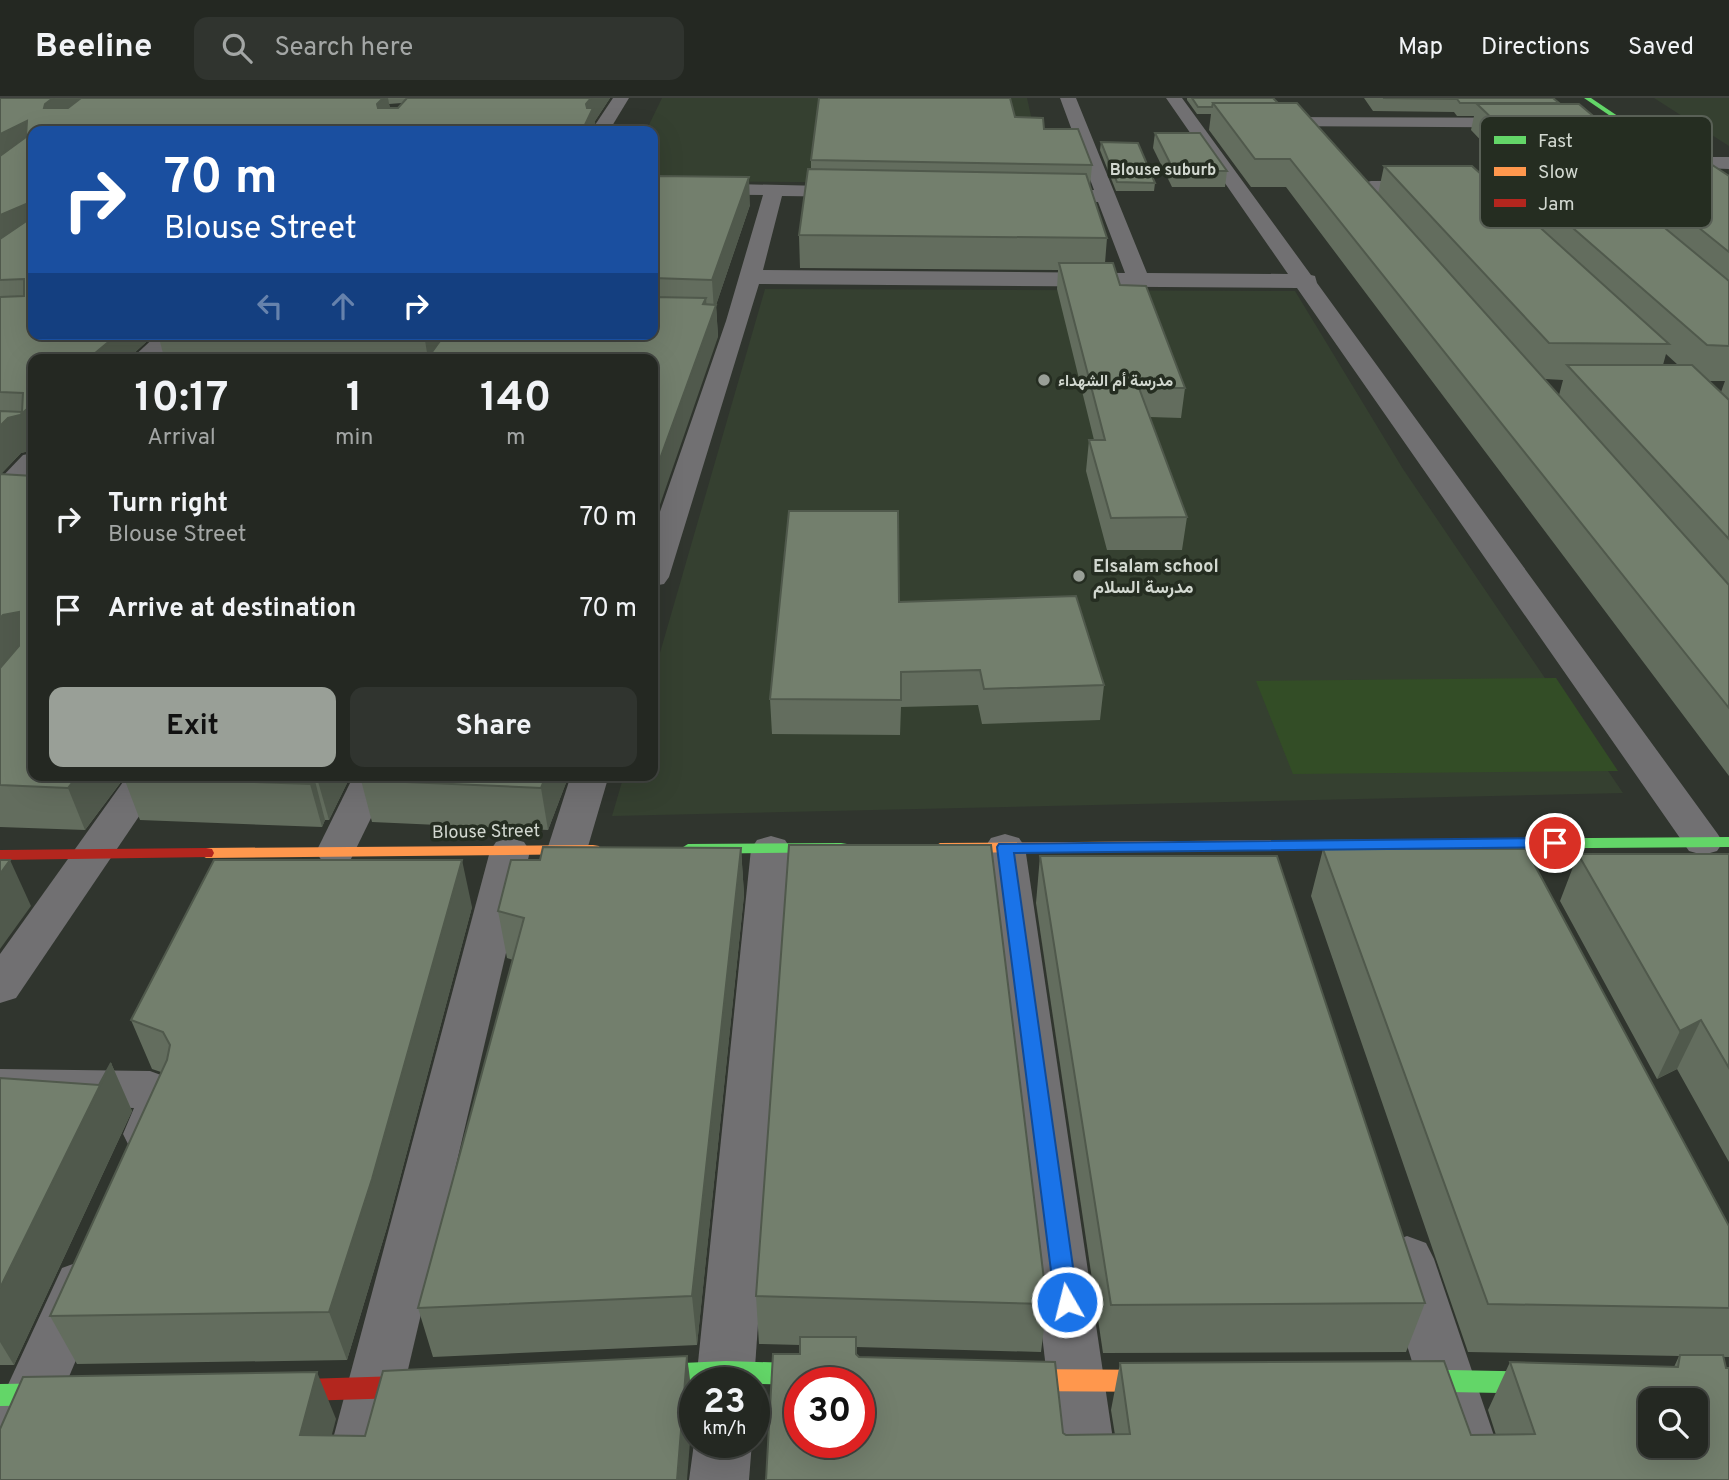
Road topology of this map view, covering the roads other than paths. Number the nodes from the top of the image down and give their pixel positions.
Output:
1 (621, 98) edge
2 (1068, 98) edge
3 (1587, 98) edge
4 (1407, 105) edge
5 (1187, 108) edge
6 (1614, 116) edge
7 (1247, 122) edge
8 (1428, 123) junction
9 (1480, 123) edge
10 (603, 126) edge
11 (1712, 184) edge
12 (1470, 186) junction
13 (1480, 186) edge
14 (774, 190) junction
15 (871, 191) edge
16 (658, 194) edge
17 (1023, 194) edge
18 (1729, 195) edge
19 (1106, 196) junction
20 (1480, 196) edge
21 (1395, 234) edge
22 (751, 277) junction
23 (1139, 281) junction
24 (1307, 281) junction
25 (166, 340) edge
26 (149, 354) edge
27 (28, 448) edge
28 (28, 495) edge
29 (0, 496) edge
30 (658, 559) edge
31 (144, 781) edge
32 (370, 781) edge
33 (588, 781) edge
34 (1716, 842) edge
35 (1005, 847) junction
36 (854, 848) edge
37 (922, 848) edge
38 (676, 849) edge
39 (771, 849) junction
40 (510, 850) junction
41 (567, 850) junction
42 (608, 850) edge
43 (336, 852) junction
44 (94, 854) junction
45 (0, 855) edge
46 (0, 987) edge
47 (0, 1087) edge
48 (127, 1182) edge
49 (1395, 1223) edge
50 (99, 1245) edge
51 (727, 1367) edge
52 (618, 1377) edge
53 (679, 1377) edge
54 (983, 1379) edge
55 (1378, 1380) edge
56 (1447, 1380) junction
57 (1187, 1381) edge
58 (1078, 1382) junction
59 (1568, 1383) edge
60 (443, 1386) edge
61 (375, 1389) junction
62 (252, 1391) edge
63 (87, 1394) edge
64 (16, 1395) edge
65 (721, 1458) edge
66 (0, 1469) edge
67 (352, 1480) edge
68 (719, 1480) edge
69 (1089, 1480) edge
70 (1479, 1480) edge

1 - 10 street
2 - 19 street
3 - 6 street
4 - 8 street
5 - 24 street
7 - 8 street
8 - 9 street
11 - 18 street
12 - 13 street
12 - 20 street
12 - 21 street
14 - 15 street
14 - 16 street
14 - 22 street
17 - 19 street
19 - 23 street
22 - 23 street
22 - 30 street
23 - 24 street
24 - 34 street
25 - 26 street
27 - 29 street
28 - 29 street
31 - 44 street
32 - 43 street
33 - 41 street
34 - 35 street
35 - 37 street
35 - 58 street
36 - 39 street
38 - 39 street
39 - 51 street
40 - 41 street, Blouse Street
40 - 43 street, Blouse Street
40 - 61 street
41 - 42 street, Blouse Street
43 - 44 street, Blouse Street
44 - 45 street, Blouse Street
44 - 46 street
47 - 48 street
49 - 56 street
50 - 64 street
52 - 53 street
54 - 58 street
55 - 56 street
56 - 59 street
56 - 70 street
57 - 58 street
58 - 69 street
60 - 61 street
61 - 62 street
61 - 67 street
63 - 64 street
64 - 66 street
65 - 68 street

